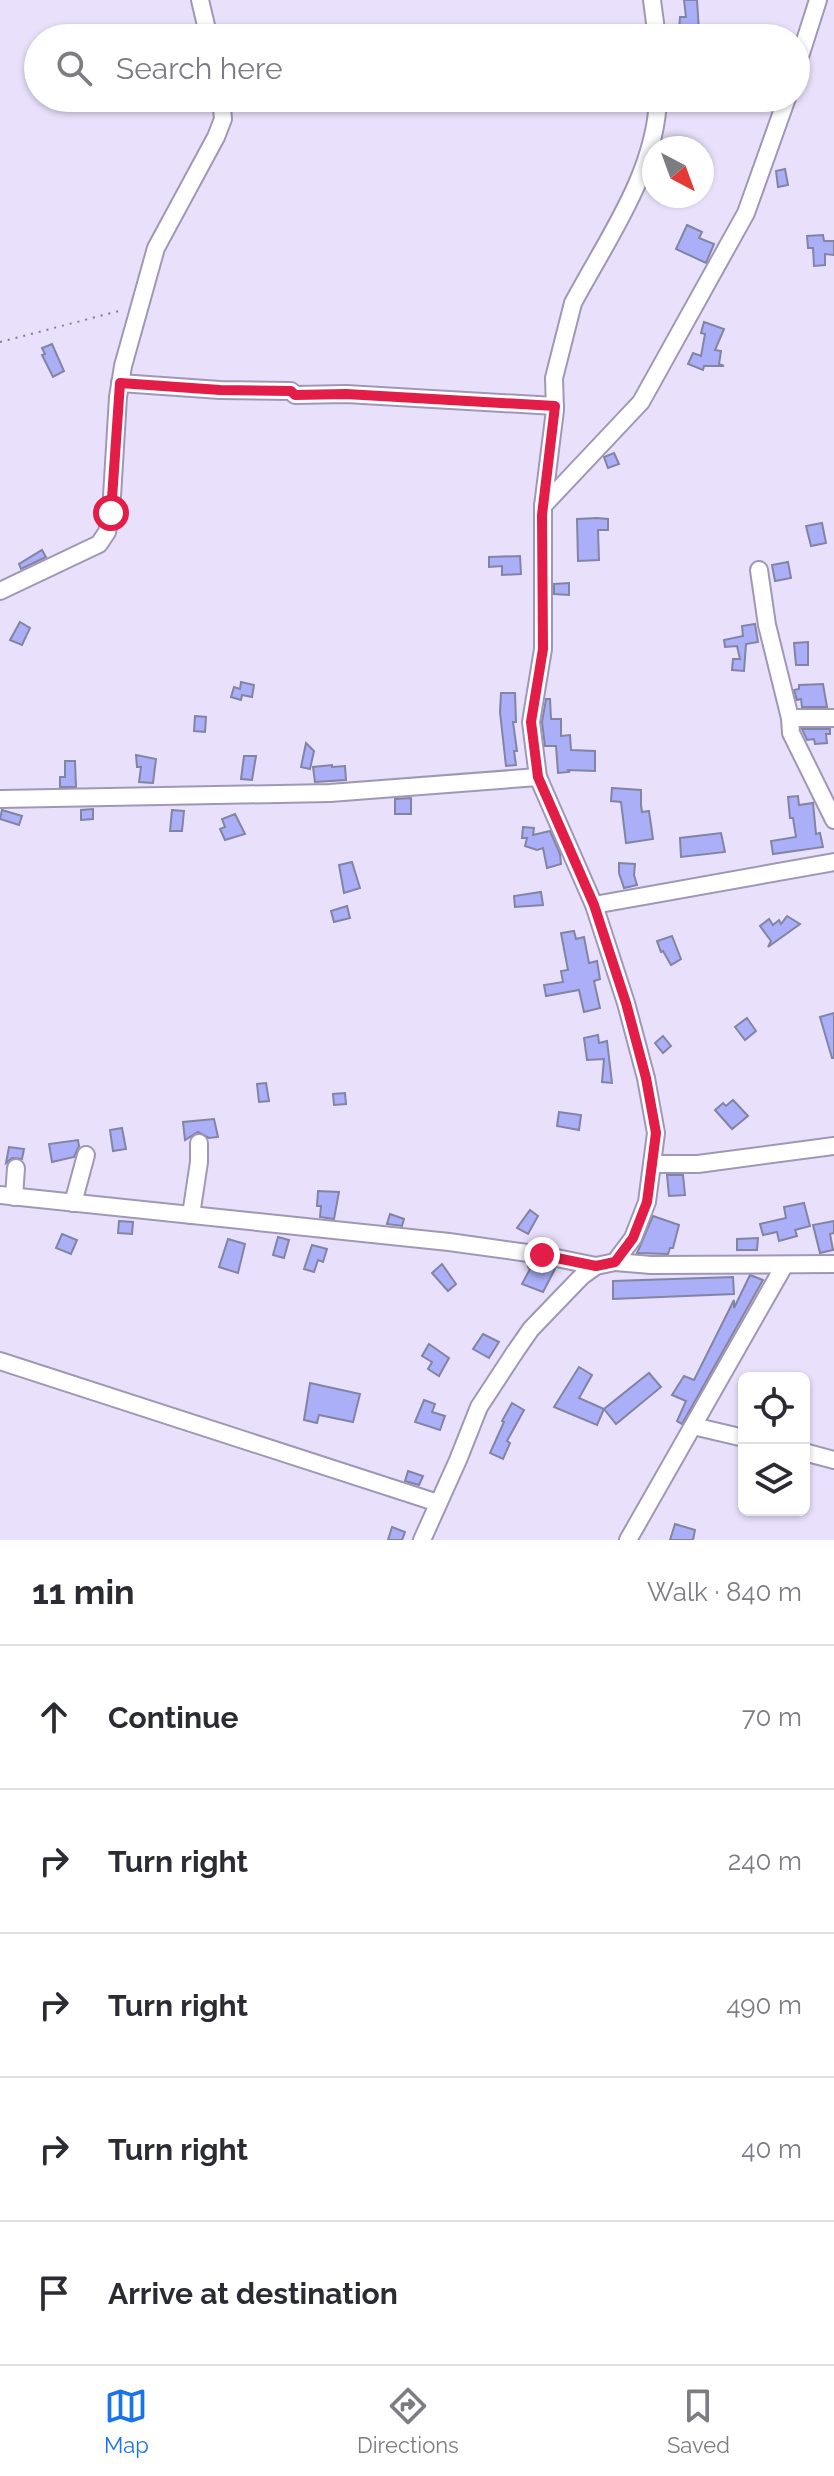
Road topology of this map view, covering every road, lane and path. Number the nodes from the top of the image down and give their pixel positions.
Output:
1 (200, 0) edge
2 (652, 0) edge
3 (818, 0) edge
4 (206, 24) edge
5 (655, 24) edge
6 (810, 25) edge
7 (222, 112) edge
8 (658, 112) edge
9 (782, 112) edge
10 (140, 306) junction
11 (0, 342) edge
12 (120, 383) junction
13 (555, 406) junction
14 (543, 506) junction
15 (759, 570) dead end
16 (0, 591) edge
17 (790, 718) junction
18 (834, 718) edge
19 (538, 777) junction
20 (0, 799) edge
21 (834, 820) edge
22 (834, 862) edge
23 (594, 905) junction
24 (199, 1143) dead end
25 (834, 1146) edge
26 (86, 1155) dead end
27 (652, 1164) junction
28 (16, 1168) dead end
29 (7, 1196) edge
30 (73, 1203) junction
31 (191, 1215) junction
32 (615, 1262) junction
33 (834, 1264) edge
34 (596, 1266) junction
35 (784, 1266) junction
36 (0, 1361) edge
37 (693, 1426) junction
38 (738, 1437) edge
39 (810, 1454) edge
40 (834, 1460) edge
41 (438, 1503) junction
42 (422, 1540) edge
43 (628, 1540) edge

1 - 4 street
2 - 5 street
3 - 6 street
7 - 10 street
8 - 13 street
9 - 14 street
10 - 11 path
10 - 12 street
12 - 13 street
12 - 16 street
13 - 14 street
14 - 19 street
15 - 17 street
17 - 18 street
17 - 21 street
19 - 20 street
19 - 23 street
22 - 23 street
23 - 27 street
24 - 31 street
25 - 27 street
26 - 30 street
27 - 32 street
28 - 29 street
29 - 30 street
30 - 31 street
31 - 34 street
32 - 34 street
32 - 35 street
33 - 35 street
34 - 41 street
35 - 37 street
36 - 41 street
37 - 38 street
37 - 43 street
39 - 40 street
41 - 42 street

